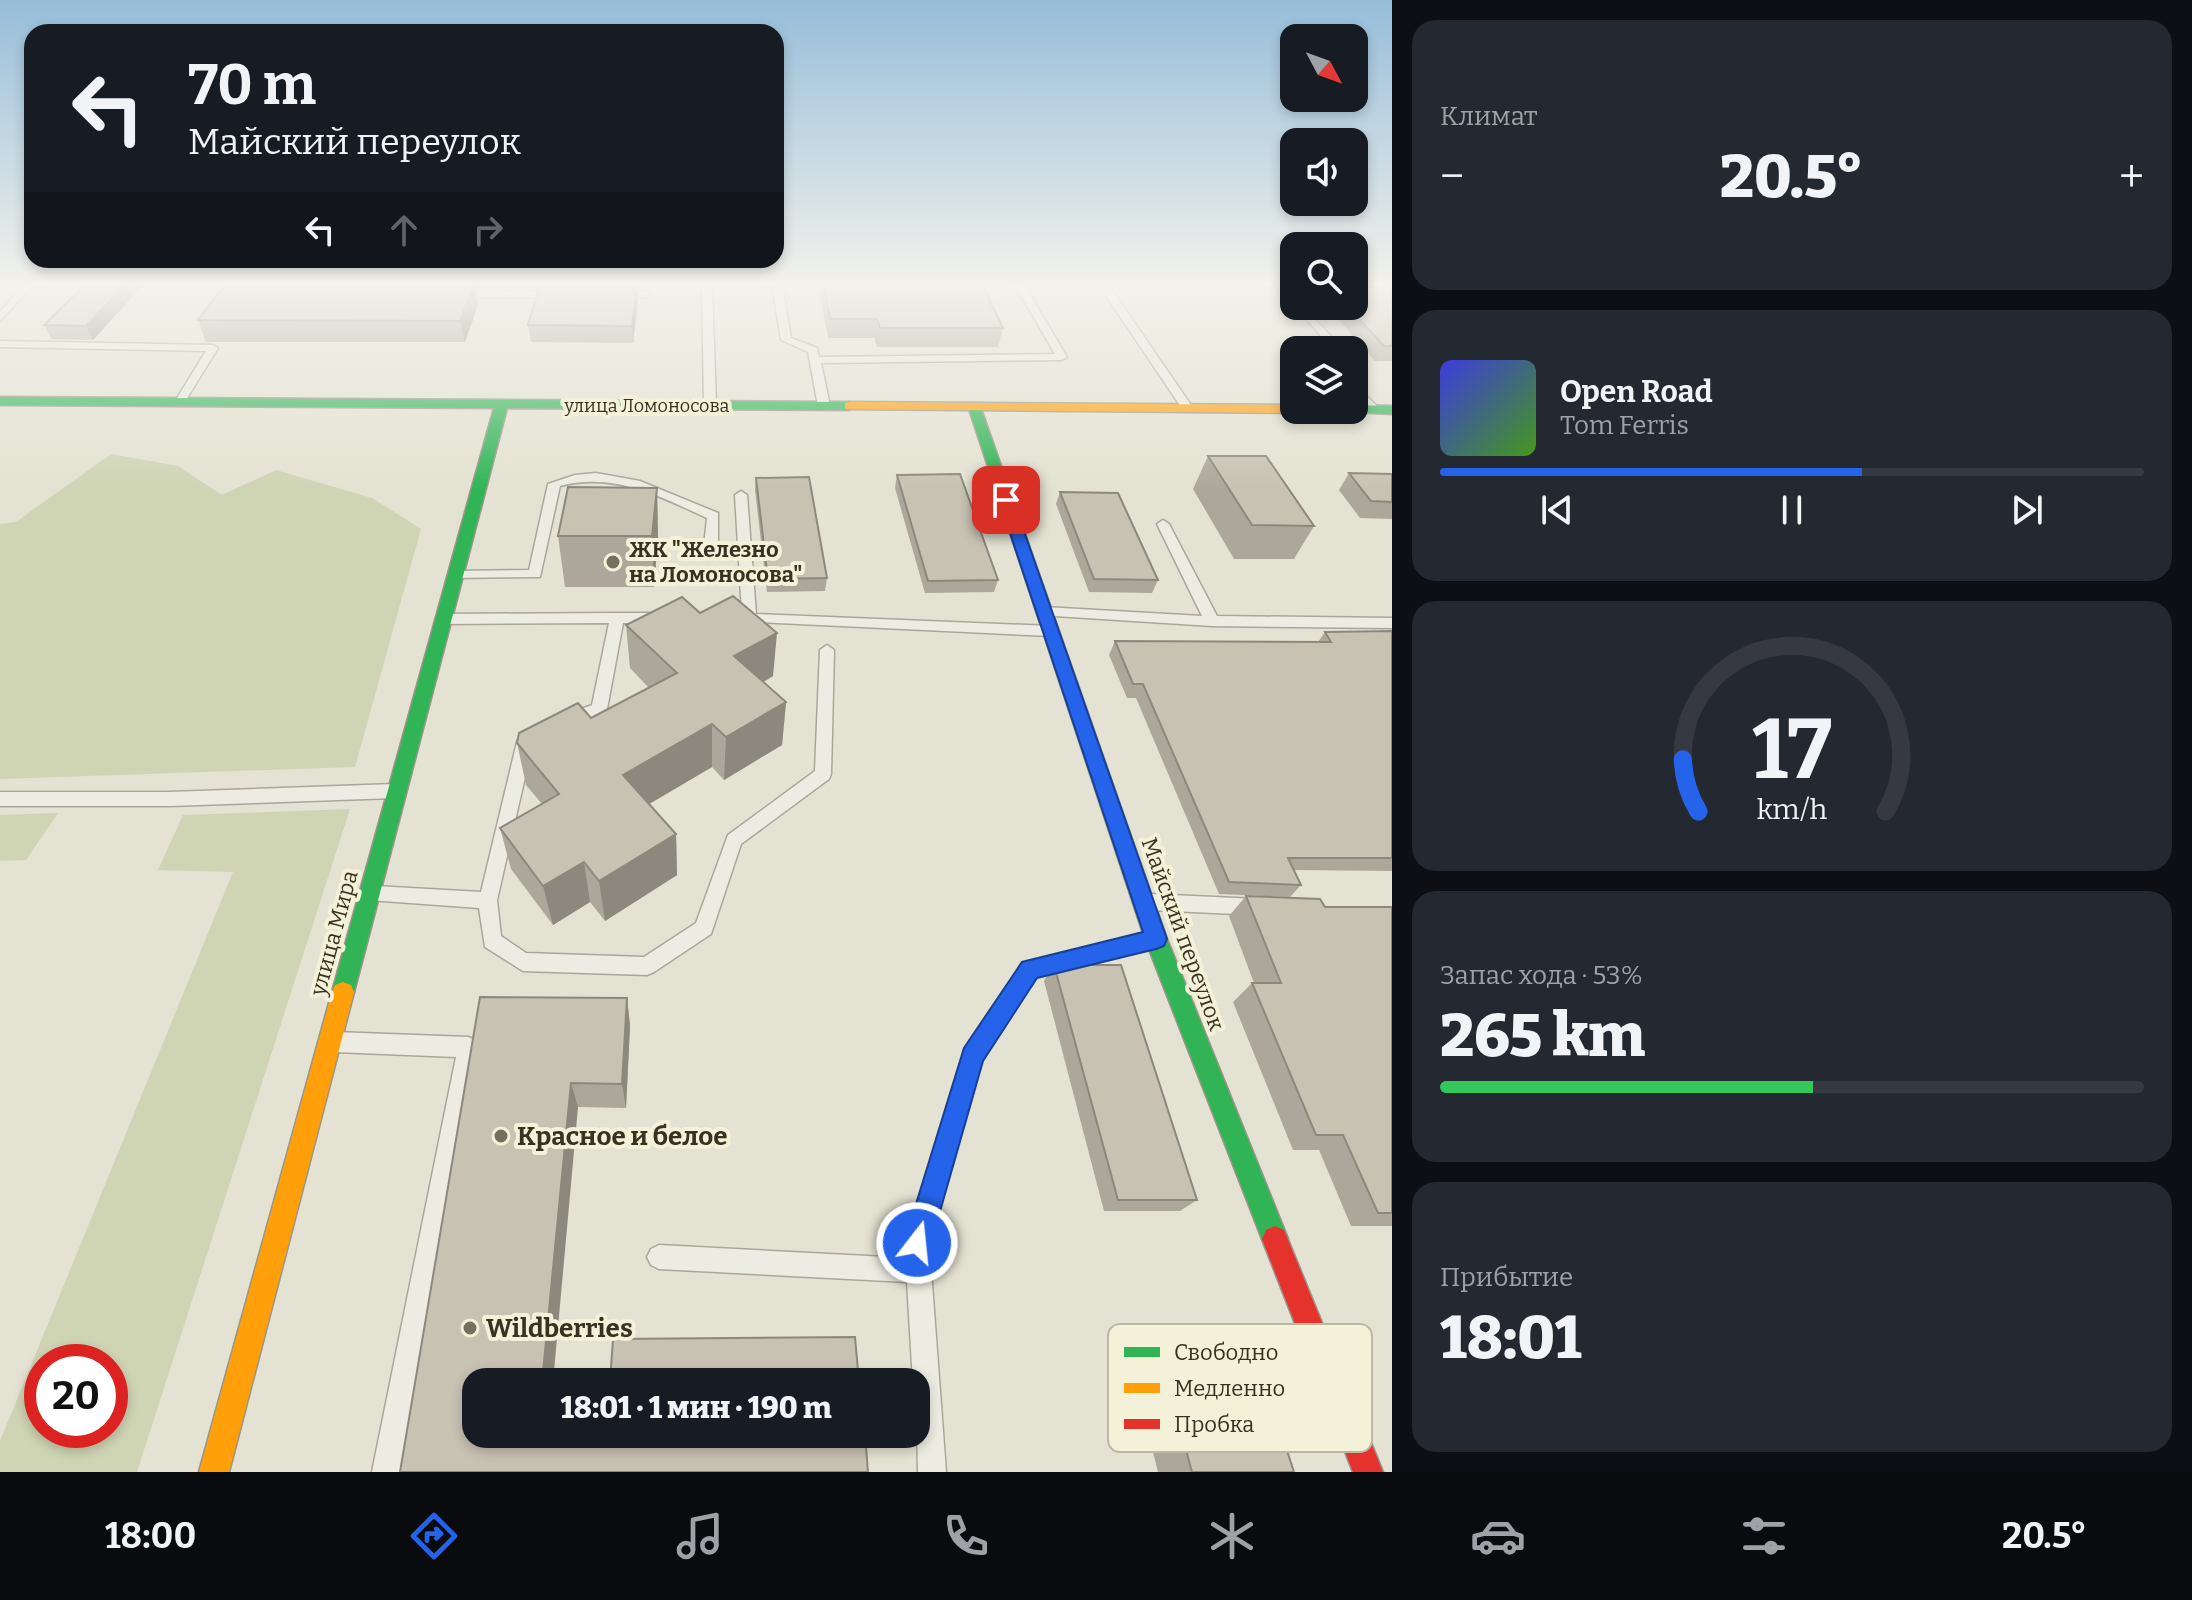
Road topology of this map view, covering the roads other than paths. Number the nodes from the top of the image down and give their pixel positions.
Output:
1 (210, 353) edge
2 (709, 353) edge
3 (814, 353) edge
4 (1059, 353) edge
5 (1150, 353) edge
6 (815, 360) junction
7 (1368, 398) edge
8 (0, 401) edge
9 (179, 403) junction
10 (501, 406) junction
11 (710, 406) junction
12 (824, 406) junction
13 (974, 406) junction
14 (1187, 408) junction
15 (1280, 409) edge
16 (1384, 410) edge
17 (741, 495) dead end
18 (1163, 524) dead end
19 (711, 546) dead end
20 (454, 575) junction
21 (1044, 612) junction
22 (617, 618) junction
23 (676, 618) edge
24 (720, 618) edge
25 (749, 618) junction
26 (444, 619) junction
27 (1212, 621) junction
28 (1392, 623) edge
29 (1051, 632) junction
30 (827, 650) dead end
31 (397, 791) junction
32 (0, 799) edge
33 (370, 894) junction
34 (488, 900) junction
35 (1144, 902) junction
36 (1283, 908) edge
37 (1156, 939) junction
38 (330, 1042) junction
39 (659, 1257) dead end
40 (919, 1271) junction
41 (1309, 1324) edge
42 (1360, 1452) edge
43 (214, 1472) edge
44 (386, 1472) edge
45 (932, 1472) edge
46 (1368, 1472) edge

1 - 9 lane
2 - 11 lane
3 - 6 lane
4 - 6 lane
5 - 14 lane
6 - 12 lane
7 - 16 lane
8 - 9 main road, улица Ломоносова
9 - 10 main road, улица Ломоносова
10 - 11 main road, улица Ломоносова
10 - 20 main road, улица Мира
11 - 12 main road, улица Ломоносова
12 - 13 main road, улица Ломоносова
13 - 14 main road, улица Ломоносова
13 - 21 main road, Майский переулок
14 - 15 main road, улица Ломоносова
17 - 25 lane
18 - 27 lane
19 - 20 lane
20 - 26 main road, улица Мира
21 - 27 lane
21 - 29 main road, Майский переулок
22 - 23 lane
22 - 26 lane
22 - 34 lane
24 - 25 lane
25 - 29 lane
26 - 31 main road, улица Мира
27 - 28 lane
29 - 35 main road, Майский переулок
30 - 34 lane
31 - 32 lane
31 - 33 main road, улица Мира
33 - 34 lane
33 - 38 main road, улица Мира
35 - 36 lane
35 - 37 main road, Майский переулок
37 - 40 lane
37 - 41 main road, Майский переулок
38 - 43 main road, улица Мира
38 - 44 lane
39 - 40 lane
40 - 45 lane
42 - 46 main road, Майский переулок

